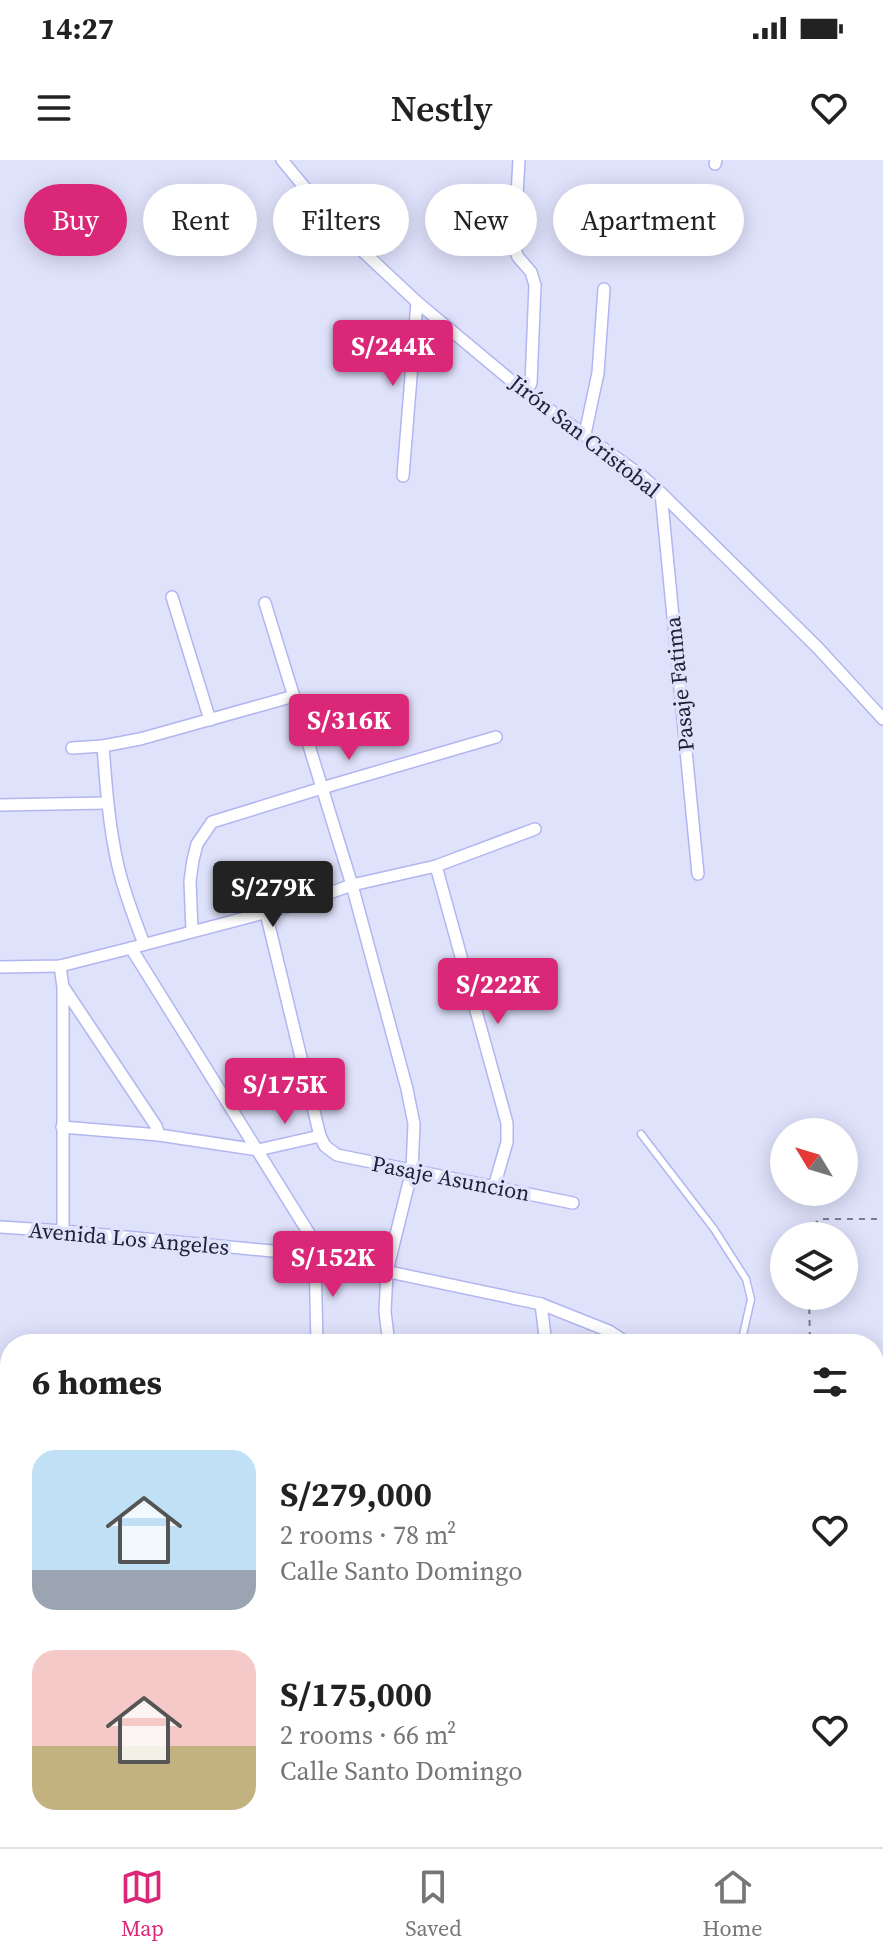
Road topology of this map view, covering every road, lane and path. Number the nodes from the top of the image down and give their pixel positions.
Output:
1 (282, 160) edge
2 (519, 160) edge
3 (604, 289) dead end
4 (417, 302) junction
5 (526, 393) junction
6 (585, 434) junction
7 (403, 476) dead end
8 (661, 493) junction
9 (172, 597) dead end
10 (265, 603) dead end
11 (294, 696) junction
12 (883, 719) edge
13 (210, 720) junction
14 (496, 737) dead end
15 (103, 746) junction
16 (72, 748) dead end
17 (322, 788) junction
18 (107, 803) junction
19 (0, 805) edge
20 (535, 829) dead end
21 (436, 866) junction
22 (698, 874) dead end
23 (352, 885) junction
24 (266, 913) junction
25 (192, 931) junction
26 (144, 944) junction
27 (131, 948) junction
28 (60, 966) junction
29 (0, 967) edge
30 (63, 987) junction
31 (62, 1127) junction
32 (641, 1134) dead end
33 (159, 1135) junction
34 (320, 1136) junction
35 (258, 1150) junction
36 (412, 1170) junction
37 (494, 1187) junction
38 (573, 1203) dead end
39 (883, 1219) edge
40 (817, 1222) edge
41 (0, 1227) edge
42 (63, 1231) junction
43 (315, 1256) junction
44 (387, 1271) junction
45 (541, 1304) junction
46 (809, 1310) edge
47 (317, 1334) edge
48 (388, 1334) edge
49 (545, 1334) edge
50 (614, 1334) edge
51 (743, 1334) edge
52 (810, 1334) edge

1 - 4 street, Jirón San Cristobal
2 - 5 street
3 - 6 street
4 - 5 street, Jirón San Cristobal
4 - 7 street
5 - 6 street, Jirón San Cristobal
6 - 8 street, Jirón San Cristobal
8 - 12 street, Jirón San Cristobal
8 - 22 street, Pasaje Fatima
9 - 13 street
10 - 11 street
11 - 13 street
11 - 17 street
13 - 15 street
14 - 17 street
15 - 16 street
15 - 18 street
17 - 23 street
17 - 25 street
18 - 19 street
18 - 26 street
20 - 21 street
21 - 23 street
21 - 37 street
23 - 24 street
23 - 36 street
24 - 25 street
24 - 34 street
25 - 26 street
26 - 27 street
27 - 28 street
27 - 35 street
28 - 29 street
28 - 30 street
30 - 31 street
30 - 33 street
31 - 33 street
31 - 42 street
32 - 51 lane
33 - 35 street
34 - 35 street
34 - 36 street, Pasaje Asuncion
35 - 43 street
36 - 37 street, Pasaje Asuncion
36 - 44 street
37 - 38 street, Pasaje Asuncion
39 - 40 path
41 - 42 street, Avenida Los Angeles
42 - 43 street, Avenida Los Angeles
43 - 44 street, Avenida Los Angeles
43 - 47 street
44 - 45 street, Avenida Los Angeles
44 - 48 street
45 - 49 street
45 - 50 street, Avenida Los Angeles
46 - 52 path

